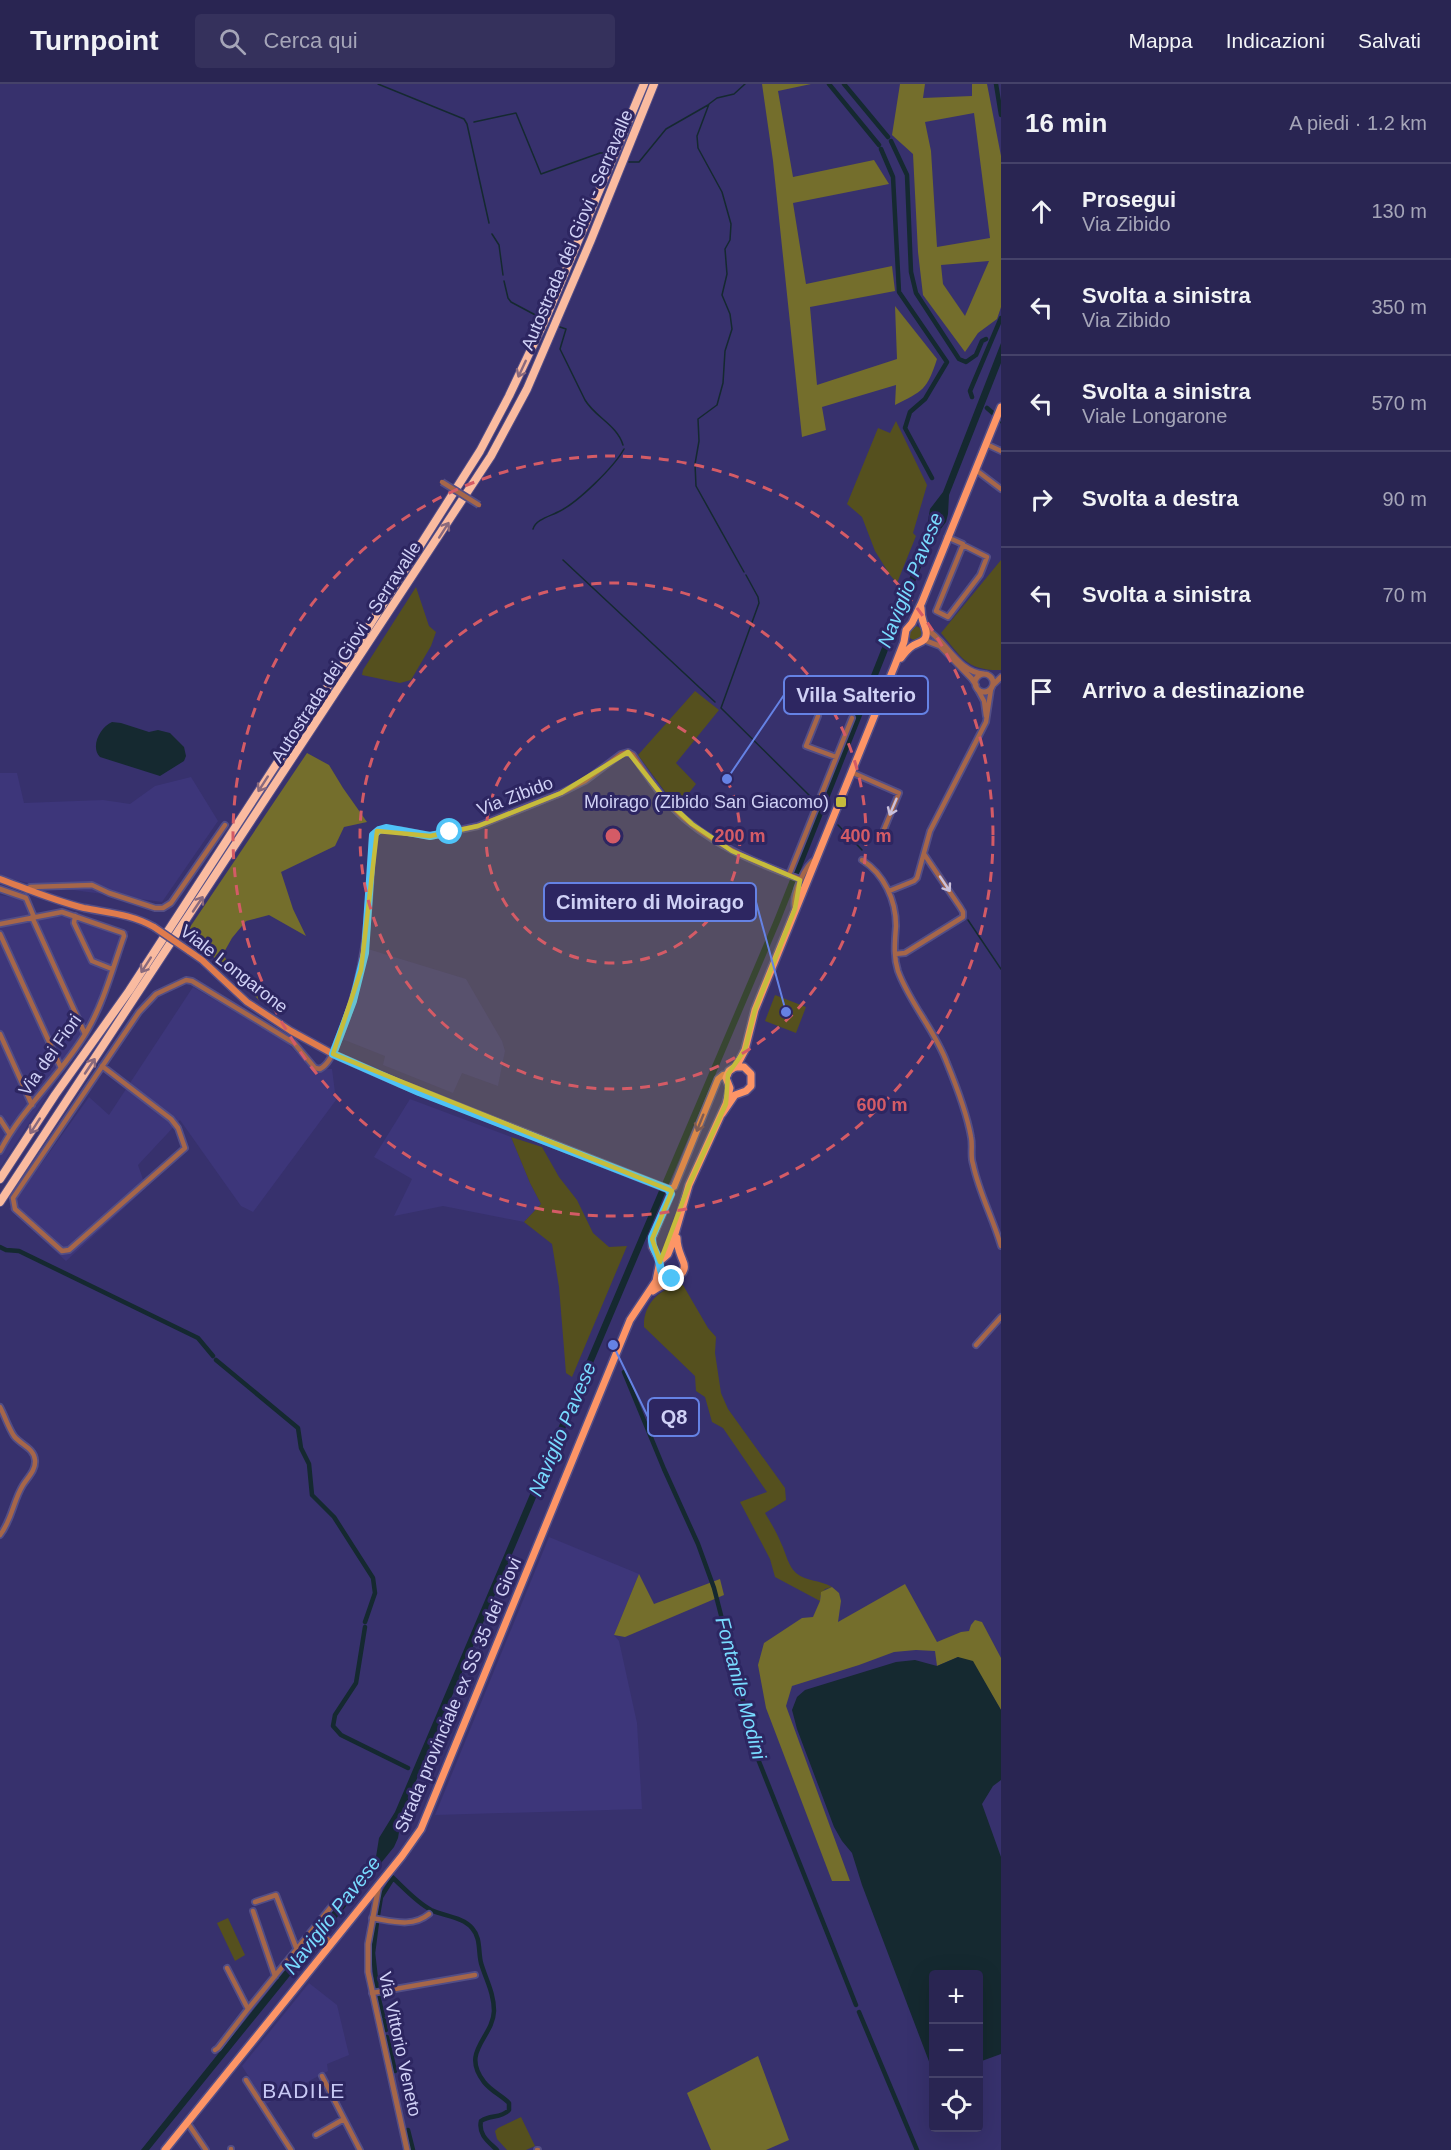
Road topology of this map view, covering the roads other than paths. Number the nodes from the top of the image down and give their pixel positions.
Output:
1 (644, 84) edge
2 (654, 84) edge
3 (1001, 407) edge
4 (986, 444) junction
5 (1001, 451) edge
6 (976, 470) junction
7 (442, 482) dead end
8 (1001, 489) edge
9 (479, 505) dead end
10 (948, 537) junction
11 (963, 545) junction
12 (922, 602) junction
13 (912, 623) junction
14 (924, 627) junction
15 (906, 637) junction
16 (924, 640) junction
17 (915, 644) junction
18 (895, 665) junction
19 (986, 675) junction
20 (1001, 676) edge
21 (992, 687) junction
22 (977, 688) junction
23 (818, 716) dead end
24 (852, 718) dead end
25 (986, 722) junction
26 (836, 757) junction
27 (851, 772) junction
28 (225, 825) dead end
29 (883, 832) dead end
30 (924, 854) junction
31 (816, 859) junction
32 (862, 860) dead end
33 (789, 875) junction
34 (0, 879) edge
35 (800, 879) junction
36 (0, 884) edge
37 (0, 889) edge
38 (26, 890) junction
39 (889, 891) junction
40 (795, 909) junction
41 (75, 916) junction
42 (33, 917) junction
43 (0, 924) edge
44 (0, 934) edge
45 (895, 954) junction
46 (112, 969) junction
47 (0, 1034) edge
48 (85, 1034) junction
49 (745, 1050) junction
50 (333, 1054) junction
51 (102, 1066) junction
52 (736, 1067) junction
53 (62, 1068) junction
54 (747, 1069) junction
55 (728, 1074) junction
56 (730, 1088) junction
57 (739, 1092) junction
58 (32, 1105) junction
59 (722, 1114) junction
60 (0, 1119) edge
61 (9, 1133) junction
62 (0, 1151) edge
63 (0, 1179) edge
64 (668, 1189) junction
65 (0, 1202) edge
66 (677, 1227) junction
67 (1001, 1246) edge
68 (666, 1255) junction
69 (682, 1259) junction
70 (660, 1265) junction
71 (676, 1279) junction
72 (646, 1296) junction
73 (1001, 1317) edge
74 (976, 1345) dead end
75 (0, 1407) edge
76 (0, 1535) edge
77 (379, 1883) junction
78 (255, 1902) dead end
79 (334, 1902) dead end
80 (363, 1903) junction
81 (374, 1908) junction
82 (253, 1911) dead end
83 (429, 1914) dead end
84 (372, 1918) junction
85 (315, 1929) junction
86 (331, 1942) junction
87 (297, 1950) junction
88 (227, 1968) dead end
89 (475, 1975) dead end
90 (275, 1976) junction
91 (372, 1993) junction
92 (248, 2009) junction
93 (215, 2050) dead end
94 (322, 2076) dead end
95 (246, 2080) dead end
96 (344, 2119) junction
97 (187, 2122) junction
98 (316, 2135) dead end
99 (165, 2150) edge
100 (206, 2150) edge
101 (291, 2150) edge
102 (360, 2150) edge
103 (407, 2150) edge

1 -> 63 highway, Autostrada dei Giovi - Serravalle
65 -> 2 highway, Autostrada dei Giovi - Serravalle
3 - 4 main road
4 - 5 street
4 - 6 main road
6 - 8 street
6 - 10 main road
7 - 9 street, bridge
10 - 11 street
10 - 12 main road
11 - 11 street
12 - 13 main road
12 - 14 main road
13 - 14 main road
13 - 15 main road
14 - 16 main road
14 - 19 street
15 - 17 main road
15 - 18 main road
16 - 17 main road
16 - 22 street
17 - 18 main road
18 - 27 main road
19 - 20 street
19 - 21 street
19 - 22 street
20 - 21 street
21 - 22 street
21 - 25 street
22 - 25 street
23 - 26 street
24 - 26 street
25 - 30 street
26 - 33 street
27 -> 29 street
27 - 31 main road
28 - 38 street
30 - 39 street
30 -> 45 street
31 - 35 street
31 - 40 main road
32 - 39 street
33 - 35 street, Via Zibido
33 - 50 street, Via Zibido
34 - 38 main road, Viale Longarone
35 - 40 street
36 - 38 main road, Viale Longarone
37 - 42 street
38 - 50 main road, Viale Longarone, bridge
39 - 45 street
40 - 49 main road
41 - 42 street
41 - 46 street
41 - 46 street, Via dei Fiori
42 - 43 street
42 - 48 street
44 - 53 street
45 - 67 street
46 - 48 street, Via dei Fiori
47 - 58 street
48 - 53 street, Via dei Fiori
49 - 52 main road
49 - 54 main road
50 - 51 street
50 - 64 main road, Viale Longarone
51 - 51 street
52 - 54 main road
52 - 55 main road
53 - 58 street, Via dei Fiori
54 - 57 main road, Strada provinciale ex SS 35 dei Giovi
55 - 56 main road, Strada provinciale ex SS 35 dei Giovi
55 -> 64 main road
56 - 57 main road
56 - 59 main road, Strada provinciale ex SS 35 dei Giovi
57 - 59 main road, Strada provinciale ex SS 35 dei Giovi
58 - 61 street, Via dei Fiori
59 - 66 main road, Strada provinciale ex SS 35 dei Giovi
60 - 61 street
61 - 62 street, Via dei Fiori
64 - 70 main road
66 - 68 main road, Strada provinciale ex SS 35 dei Giovi
66 - 69 main road, Strada provinciale ex SS 35 dei Giovi
68 - 69 main road
68 - 70 main road, Strada provinciale ex SS 35 dei Giovi
69 - 71 main road, Strada provinciale ex SS 35 dei Giovi
70 - 71 main road
70 - 72 main road, Strada provinciale ex SS 35 dei Giovi
71 - 72 main road, Strada provinciale ex SS 35 dei Giovi
72 - 77 main road, Strada provinciale ex SS 35 dei Giovi
73 - 74 street
75 - 76 street
77 - 80 main road, Strada provinciale ex SS 35 dei Giovi
77 - 81 street, Via Vittorio Veneto
78 - 87 street
79 - 85 street
80 - 81 street
80 - 86 main road, Strada provinciale ex SS 35 dei Giovi
81 - 84 street, Via Vittorio Veneto
82 - 90 street
83 - 84 street
84 - 91 street, Via Vittorio Veneto
85 - 86 street
85 - 87 street
86 - 97 main road, Strada provinciale ex SS 35 dei Giovi
87 - 90 street
88 - 92 street
89 - 91 street
90 - 92 street
91 - 103 street, Via Vittorio Veneto
92 - 93 street
94 - 96 street
95 - 101 street
96 - 98 street
96 - 102 street
97 - 99 main road, Strada provinciale ex SS 35 dei Giovi
97 - 100 street

